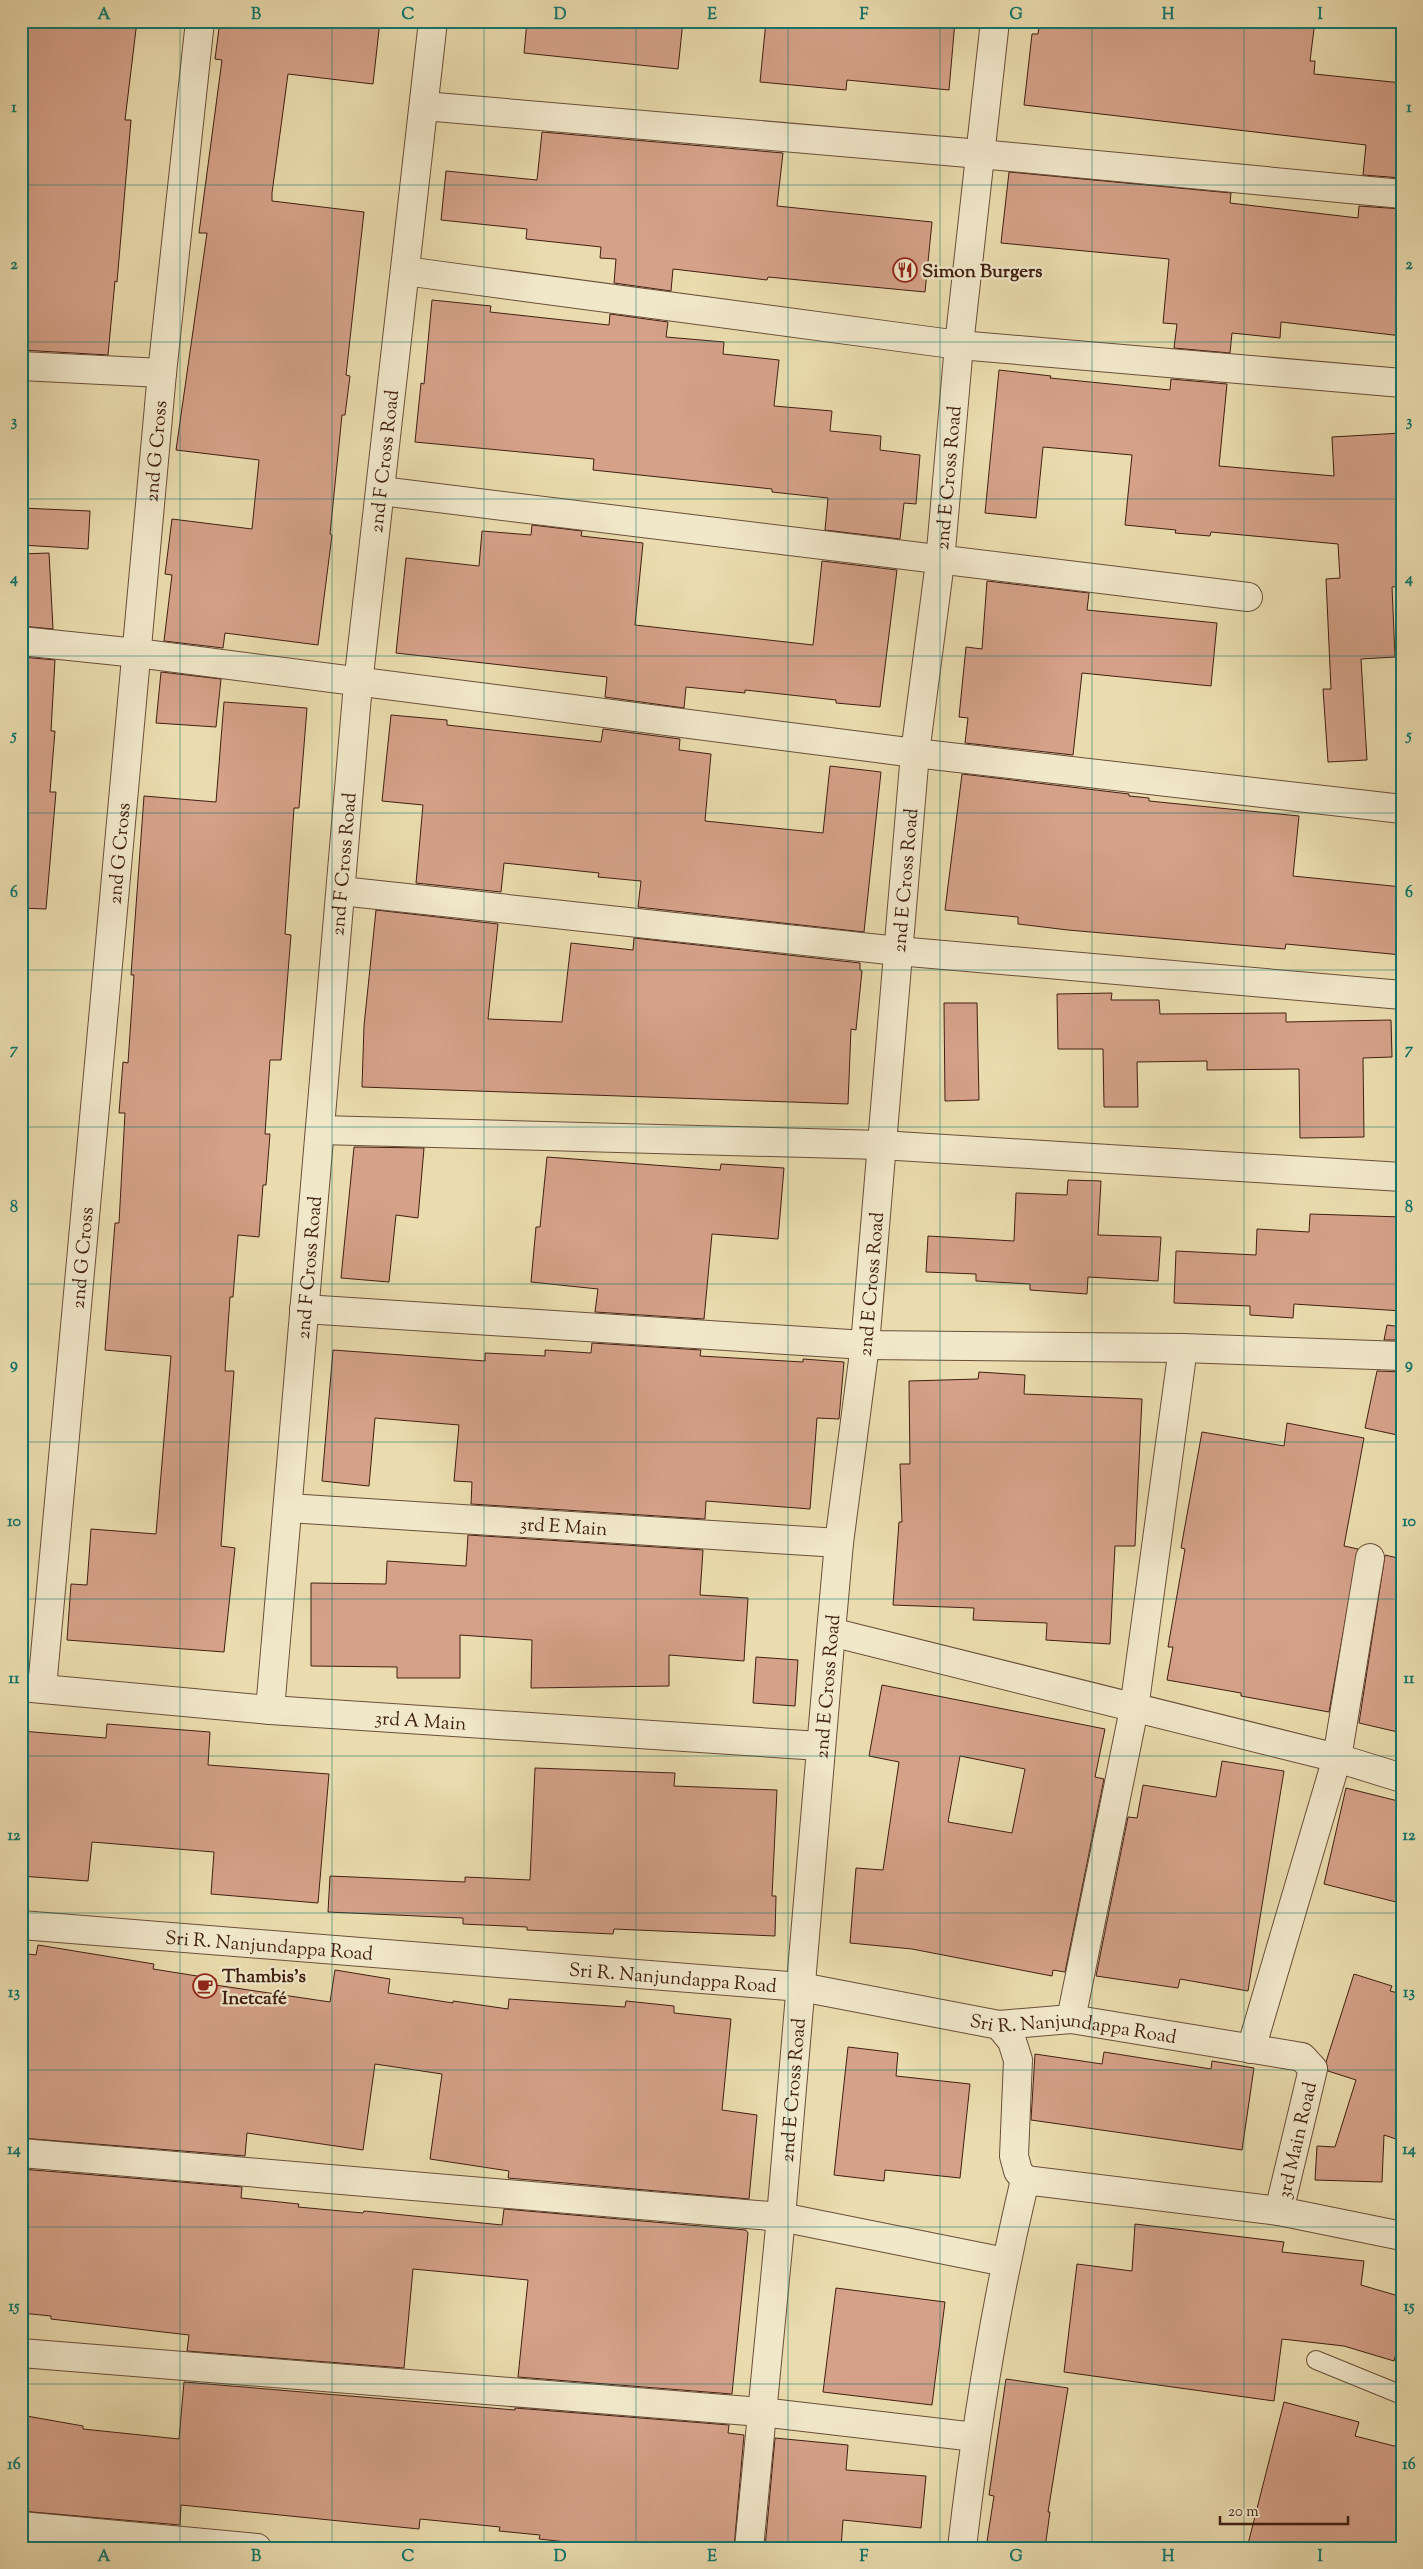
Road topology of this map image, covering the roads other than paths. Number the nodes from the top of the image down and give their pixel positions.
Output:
1 (200, 21) edge
2 (433, 21) edge
3 (995, 21) edge
4 (424, 106) junction
5 (980, 154) junction
6 (1402, 194) edge
7 (405, 271) junction
8 (959, 345) junction
9 (21, 366) edge
10 (162, 373) junction
11 (1402, 383) edge
12 (380, 491) junction
13 (940, 562) junction
14 (1248, 597) dead end
15 (21, 641) edge
16 (137, 653) junction
17 (358, 684) junction
18 (915, 753) junction
19 (1402, 809) edge
20 (341, 891) junction
21 (898, 951) junction
22 (1402, 995) edge
23 (320, 1130) junction
24 (881, 1145) junction
25 (1402, 1176) edge
26 (304, 1309) junction
27 (865, 1345) junction
28 (1183, 1348) junction
29 (1402, 1356) edge
30 (288, 1508) junction
31 (839, 1543) junction
32 (1370, 1558) dead end
33 (831, 1632) junction
34 (32, 1688) edge
35 (1134, 1709) junction
36 (270, 1710) junction
37 (820, 1746) junction
38 (1337, 1758) junction
39 (1402, 1778) edge
40 (21, 1925) edge
41 (801, 1987) junction
42 (1071, 2019) junction
43 (999, 2025) junction
44 (1251, 2049) junction
45 (1313, 2069) joint
46 (21, 2153) edge
47 (1025, 2180) junction
48 (1279, 2211) junction
49 (781, 2217) junction
50 (1402, 2236) edge
51 (1005, 2262) junction
52 (21, 2352) edge
53 (1316, 2360) dead end
54 (1402, 2395) edge
55 (761, 2412) junction
56 (975, 2437) junction
57 (21, 2526) edge
58 (256, 2548) edge
59 (749, 2548) edge
60 (962, 2548) edge

1 - 10 street, 2nd G Cross
2 - 4 street, 2nd F Cross Road
3 - 5 street, 2nd E Cross Road
4 - 5 street
4 - 7 street, 2nd F Cross Road
5 - 6 street
5 - 8 street, 2nd E Cross Road
7 - 8 street
7 - 12 street, 2nd F Cross Road
8 - 11 street
8 - 13 street, 2nd E Cross Road
9 - 10 street
10 - 16 street, 2nd G Cross
12 - 13 street
12 - 17 street, 2nd F Cross Road
13 - 14 street
13 - 18 street, 2nd E Cross Road
15 - 16 street
16 - 17 street
16 - 34 street, 2nd G Cross
17 - 18 street
17 - 20 street, 2nd F Cross Road
18 - 19 street
18 - 21 street, 2nd E Cross Road
20 - 21 street
20 - 23 street, 2nd F Cross Road
21 - 22 street
21 - 24 street, 2nd E Cross Road
23 - 24 street
23 - 26 street, 2nd F Cross Road
24 - 25 street
24 - 27 street, 2nd E Cross Road
26 - 27 street
26 - 30 street, 2nd F Cross Road
27 - 28 street
27 - 31 street, 2nd E Cross Road
28 - 29 street
28 - 35 street
30 - 31 street, 3rd E Main
30 - 36 street, 2nd F Cross Road
31 - 33 street, 2nd E Cross Road
32 - 38 street
33 - 35 street
33 - 37 street, 2nd E Cross Road
34 - 36 street, 3rd A Main
35 - 38 street
35 - 42 street
36 - 37 street, 3rd A Main
37 - 41 street, 2nd E Cross Road
38 - 39 street
38 - 44 street
40 - 41 street, Sri R. Nanjundappa Road
41 - 43 street, Sri R. Nanjundappa Road
41 - 49 street, 2nd E Cross Road
42 - 43 street, Sri R. Nanjundappa Road
42 - 44 street, Sri R. Nanjundappa Road
43 - 47 street
44 - 45 street, Sri R. Nanjundappa Road
45 - 48 street, 3rd Main Road
46 - 49 street
47 - 48 street
47 - 51 street
48 - 50 street
49 - 51 street
49 - 55 street, 2nd E Cross Road
51 - 56 street
52 - 55 street
53 - 54 lane
55 - 56 street
55 - 59 street, 2nd E Cross Road
56 - 60 street
57 - 58 street

